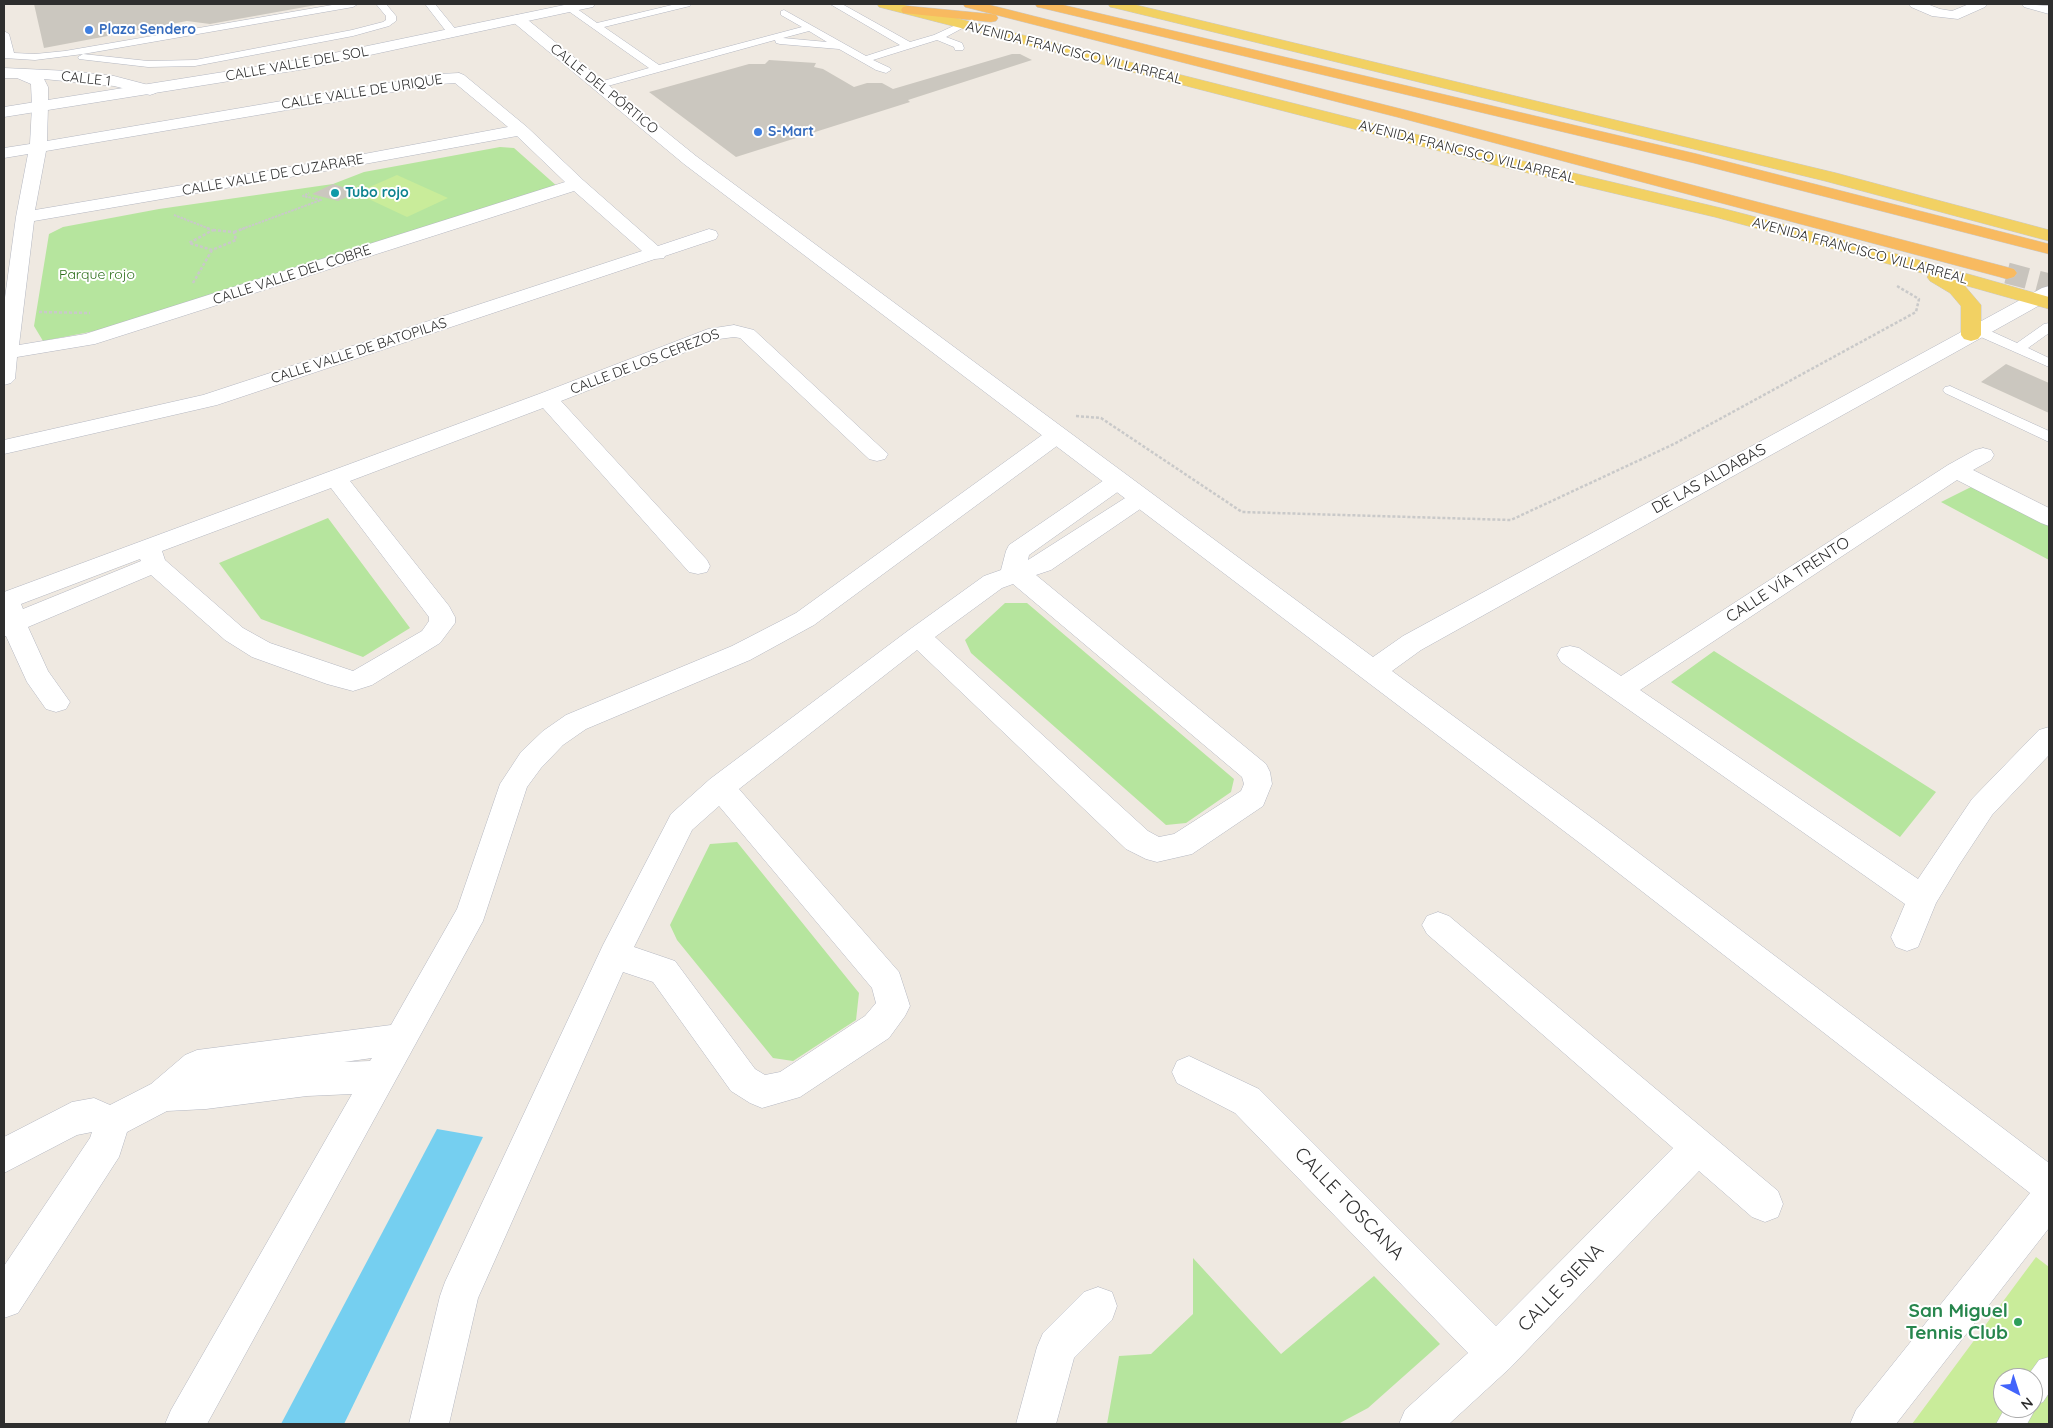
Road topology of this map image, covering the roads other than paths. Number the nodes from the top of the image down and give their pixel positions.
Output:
1 (353, 4) edge
2 (381, 4) edge
3 (430, 4) edge
4 (588, 4) edge
5 (687, 4) edge
6 (835, 4) edge
7 (884, 4) edge
8 (970, 4) edge
9 (1042, 4) edge
10 (1115, 4) edge
11 (1916, 4) edge
12 (1980, 4) edge
13 (2029, 4) edge
14 (330, 8) junction
15 (570, 8) junction
16 (908, 10) junction
17 (2049, 10) edge
18 (784, 13) dead end
19 (518, 20) junction
20 (1043, 23) junction
21 (963, 25) junction
22 (347, 26) junction
23 (596, 26) junction
24 (810, 28) junction
25 (454, 33) junction
26 (4, 34) edge
27 (938, 37) junction
28 (768, 40) junction
29 (179, 42) junction
30 (844, 46) junction
31 (909, 46) junction
32 (959, 48) dead end
33 (64, 54) junction
34 (7, 55) edge
35 (865, 59) junction
36 (194, 63) junction
37 (657, 69) junction
38 (886, 70) dead end
39 (4, 73) edge
40 (20, 74) junction
41 (600, 85) junction
42 (150, 90) junction
43 (1426, 96) junction
44 (40, 106) junction
45 (4, 112) edge
46 (1404, 114) junction
47 (520, 130) junction
48 (38, 147) junction
49 (4, 153) edge
50 (1750, 157) junction
51 (577, 184) junction
52 (1719, 213) junction
53 (25, 217) junction
54 (709, 235) dead end
55 (2048, 242) edge
56 (657, 254) junction
57 (1921, 267) junction
58 (2007, 273) tunnel mouth
59 (2045, 298) edge
60 (2049, 327) edge
61 (1975, 333) junction
62 (2018, 349) junction
63 (5, 353) edge
64 (2049, 363) edge
65 (4, 379) edge
66 (1950, 390) dead end
67 (547, 399) junction
68 (1057, 435) junction
69 (2049, 437) edge
70 (4, 448) edge
71 (877, 454) dead end
72 (1983, 455) dead end
73 (1956, 470) junction
74 (335, 477) junction
75 (1118, 481) junction
76 (1141, 498) junction
77 (2049, 518) edge
78 (151, 555) junction
79 (698, 566) dead end
80 (1013, 573) junction
81 (6, 609) edge
82 (918, 636) junction
83 (1570, 656) dead end
84 (1372, 671) junction
85 (1620, 690) junction
86 (56, 702) dead end
87 (2049, 737) edge
88 (720, 787) junction
89 (1922, 899) junction
90 (1438, 925) dead end
91 (1907, 937) dead end
92 (614, 955) junction
93 (402, 1040) junction
94 (1188, 1072) dead end
95 (381, 1076) junction
96 (163, 1095) junction
97 (112, 1122) junction
98 (1698, 1147) junction
99 (4, 1156) edge
100 (2049, 1185) edge
101 (2049, 1199) edge
102 (1766, 1204) dead end
103 (4, 1300) edge
104 (1098, 1306) dead end
105 (1496, 1354) junction
106 (185, 1424) edge
107 (429, 1424) edge
108 (1036, 1424) edge
109 (1419, 1424) edge
110 (1870, 1424) edge

1 - 14 lane
2 - 22 lane
3 - 25 lane
4 - 15 street, CALLE VALLE DEL SOL
5 - 23 lane
6 - 31 lane
7 - 16 main road, AVENIDA FRANCISCO VILLARREAL
8 - 20 highway, AVENIDA FRANCISCO VILLARREAL
9 - 43 highway
10 - 50 main road
11 - 12 street
13 - 17 street
14 - 22 lane
14 - 29 lane
15 - 19 street, CALLE VALLE DEL SOL
15 - 23 lane
16 - 20 highway
16 - 21 main road, AVENIDA FRANCISCO VILLARREAL
18 - 24 lane
19 - 25 street, CALLE VALLE DEL SOL
19 - 41 street, CALLE DEL PÓRTICO
20 - 46 highway, AVENIDA FRANCISCO VILLARREAL
21 - 27 lane
21 - 52 main road, AVENIDA FRANCISCO VILLARREAL
22 - 36 lane
23 - 37 lane
24 - 28 lane
24 - 30 lane
25 - 42 street, CALLE VALLE DEL SOL
26 - 34 lane
27 - 31 lane
27 - 32 lane
28 - 30 lane
28 - 37 lane
29 - 33 lane
29 - 36 lane
30 - 35 lane
31 - 35 lane
33 - 34 lane
33 - 36 lane
35 - 38 lane
37 - 41 lane
39 - 40 street, CALLE 1
40 - 42 street, CALLE 1
40 - 44 street, CALLE 1
41 - 68 street, CALLE DEL PÓRTICO
42 - 44 street, CALLE VALLE DEL SOL
43 - 50 highway
43 - 55 highway
44 - 45 street, CALLE VALLE DEL SOL
44 - 48 street
46 - 52 highway
46 - 58 highway, AVENIDA FRANCISCO VILLARREAL
47 - 48 street, CALLE VALLE DE URIQUE
47 - 51 street, CALLE VALLE DE URIQUE
47 - 53 street, CALLE VALLE DE CUZARARE
48 - 49 street, CALLE VALLE DE URIQUE
48 - 53 street
50 - 55 main road
51 - 56 street, CALLE VALLE DE URIQUE
51 - 63 street, CALLE VALLE DEL COBRE
52 - 57 main road, AVENIDA FRANCISCO VILLARREAL
53 - 63 street
54 - 56 street, CALLE VALLE DE BATOPILAS
56 - 70 street, CALLE VALLE DE BATOPILAS
57 - 59 main road, AVENIDA FRANCISCO VILLARREAL
57 - 61 main road
59 - 61 street, DE LAS ALDABAS
60 - 62 lane
61 - 62 lane
61 - 84 street, DE LAS ALDABAS
62 - 64 lane
63 - 65 street
66 - 69 lane
67 - 71 street, CALLE DE LOS CEREZOS
67 - 74 street, CALLE DE LOS CEREZOS
67 - 79 street, CALLE DE LOS CEREZOS
68 - 75 street, CALLE DEL PÓRTICO
68 - 93 street
72 - 73 street, CALLE VÍA TRENTO
73 - 77 street
73 - 85 street, CALLE VÍA TRENTO
74 - 78 street, CALLE DE LOS CEREZOS
74 - 78 street
75 - 76 street, CALLE DEL PÓRTICO
75 - 80 street
76 - 80 street
76 - 84 street, CALLE DEL PÓRTICO
78 - 81 street, CALLE DE LOS CEREZOS
80 - 82 street
80 - 82 street
81 - 86 street
82 - 88 street
83 - 85 street
84 - 100 street, CALLE DEL PÓRTICO
85 - 89 street
87 - 89 street
88 - 92 street
88 - 92 street
89 - 91 street
90 - 98 street
92 - 107 street
93 - 95 street
93 - 96 street
94 - 105 street, CALLE TOSCANA
95 - 96 street
95 - 106 street
96 - 97 street
97 - 99 street
97 - 103 street
98 - 102 street
98 - 105 street, CALLE SIENA
101 - 110 street
104 - 108 street
105 - 109 street, CALLE SIENA

